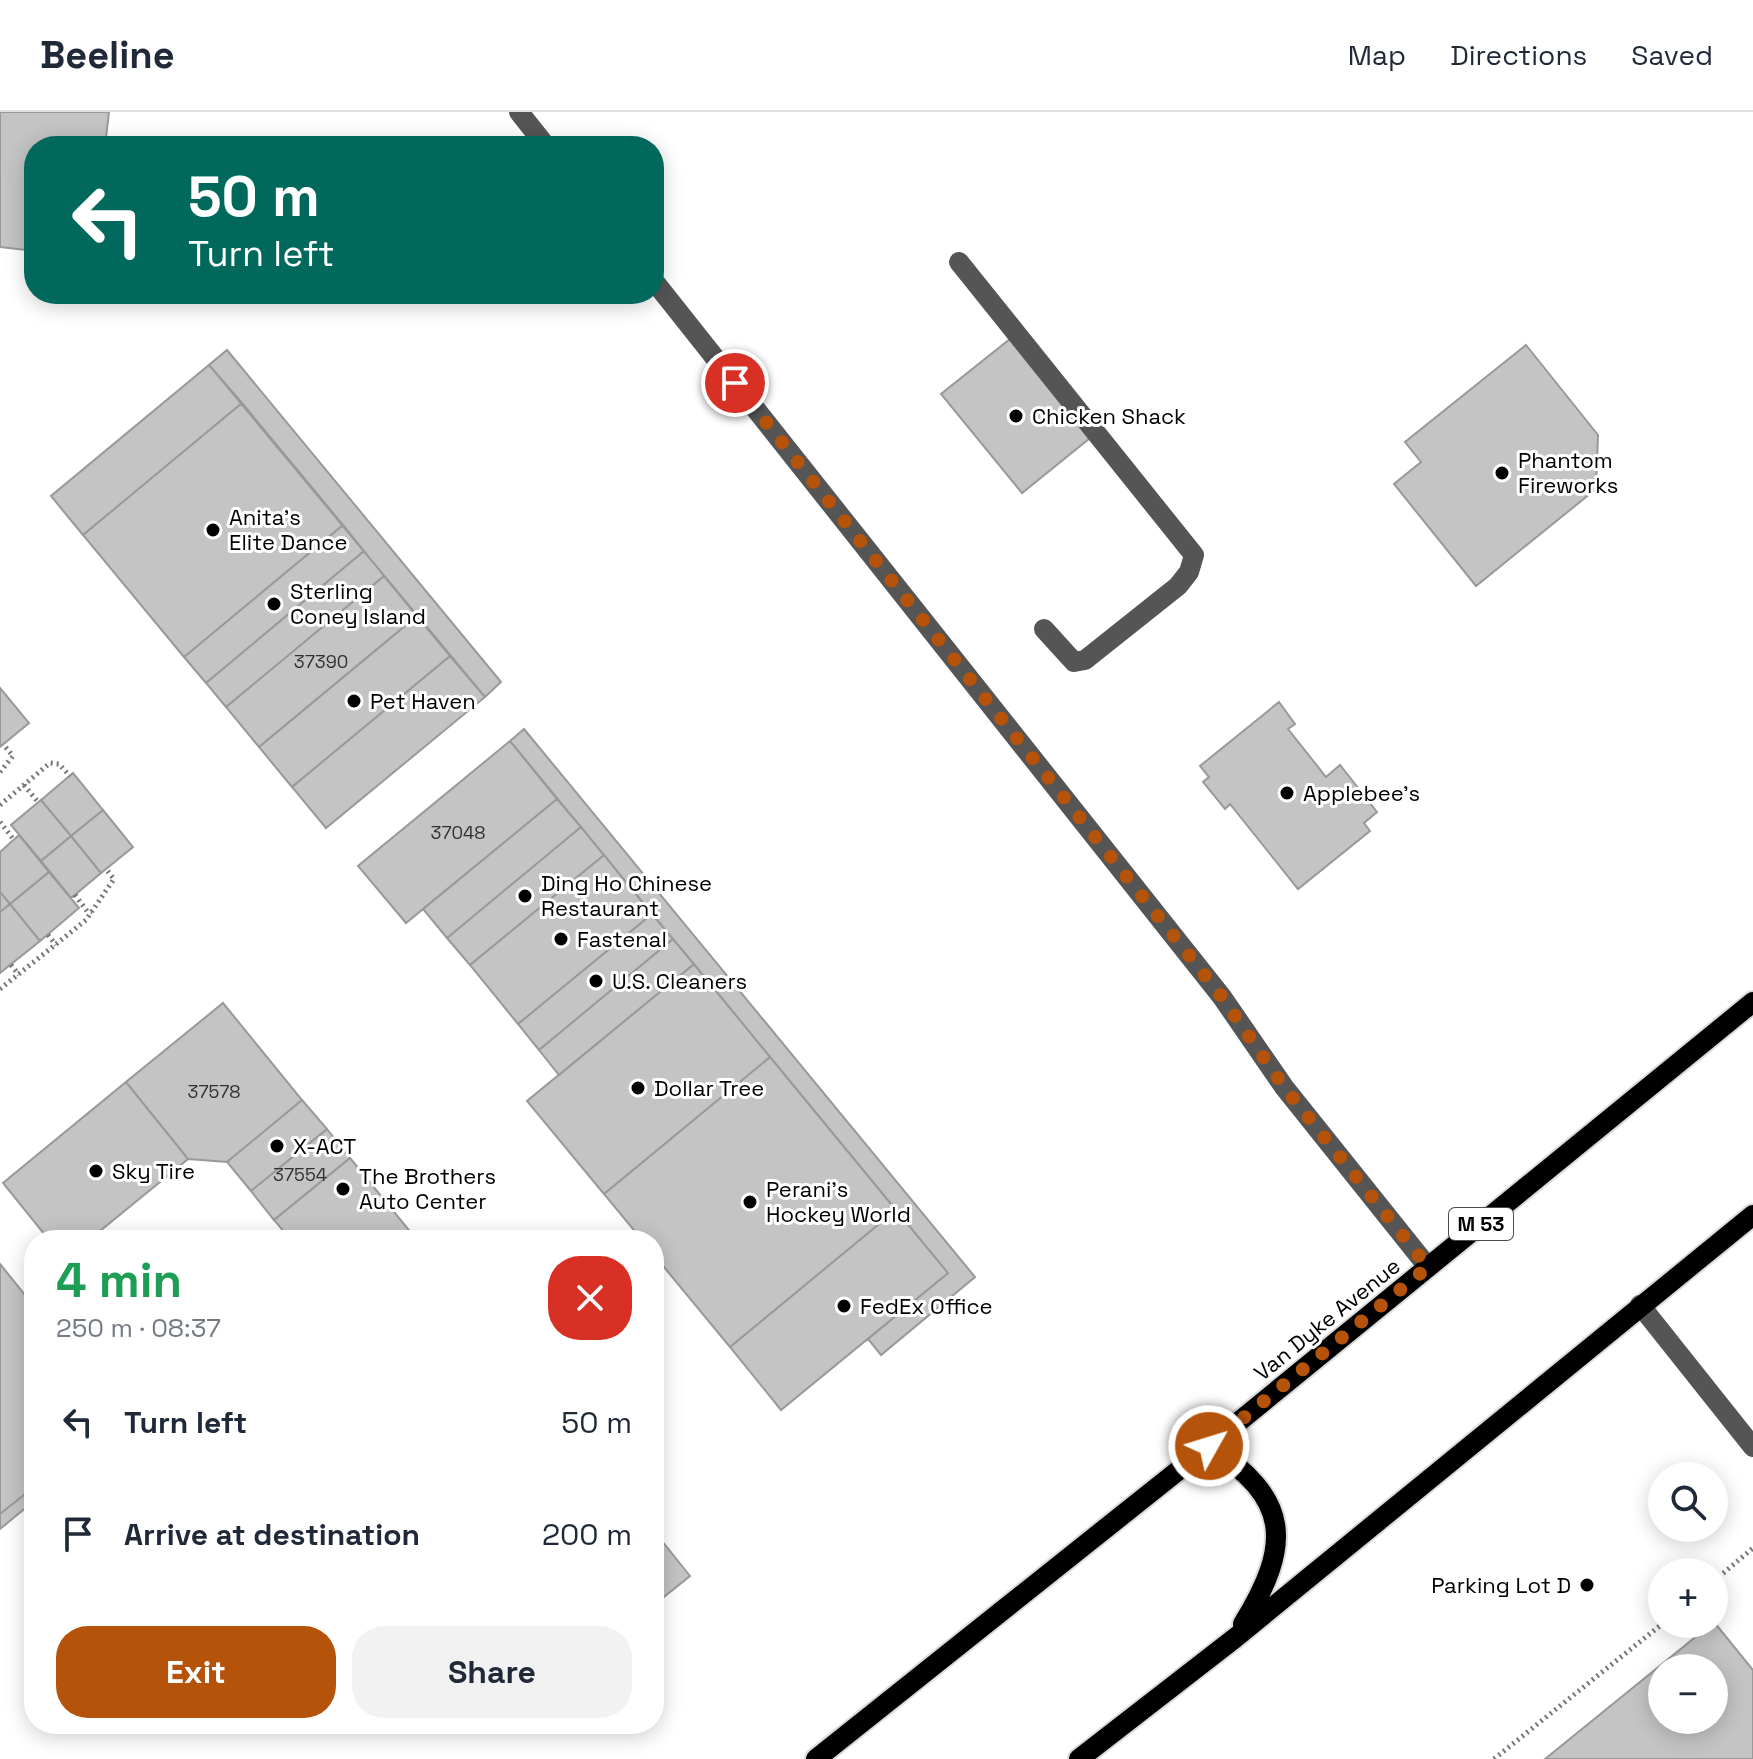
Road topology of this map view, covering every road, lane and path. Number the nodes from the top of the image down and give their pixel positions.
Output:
1 (519, 112) edge
2 (538, 136) edge
3 (959, 262) dead end
4 (664, 294) edge
5 (1044, 629) dead end
6 (3, 744) dead end
7 (0, 772) edge
8 (70, 776) dead end
9 (24, 785) junction
10 (38, 802) dead end
11 (0, 805) edge
12 (0, 822) edge
13 (14, 840) dead end
14 (106, 869) dead end
15 (75, 895) dead end
16 (92, 912) junction
17 (48, 935) dead end
18 (56, 945) junction
19 (11, 965) dead end
20 (19, 975) junction
21 (0, 989) edge
22 (1753, 1002) edge
23 (1753, 1215) edge
24 (1428, 1267) junction
25 (1640, 1305) junction
26 (1209, 1446) junction
27 (1753, 1447) edge
28 (1753, 1548) edge
29 (1728, 1569) edge
30 (1648, 1635) edge
31 (1235, 1638) junction
32 (816, 1759) edge
33 (1079, 1759) edge
34 (1494, 1759) edge

1 - 2 lane
3 - 5 lane
4 - 24 lane
6 - 7 path
8 - 9 path
9 - 10 path
9 - 11 path
12 - 13 path
14 - 16 path
15 - 16 path
16 - 18 path
17 - 18 path
18 - 20 path
19 - 20 path
20 - 21 path
22 - 24 main road, Van Dyke Avenue / M 53
23 - 25 main road
24 - 26 main road, Van Dyke Avenue / M 53
25 - 27 lane
25 - 31 main road
26 - 31 main road
26 - 32 main road, Van Dyke Avenue / M 53
28 - 29 path
30 - 34 path
31 - 33 main road

